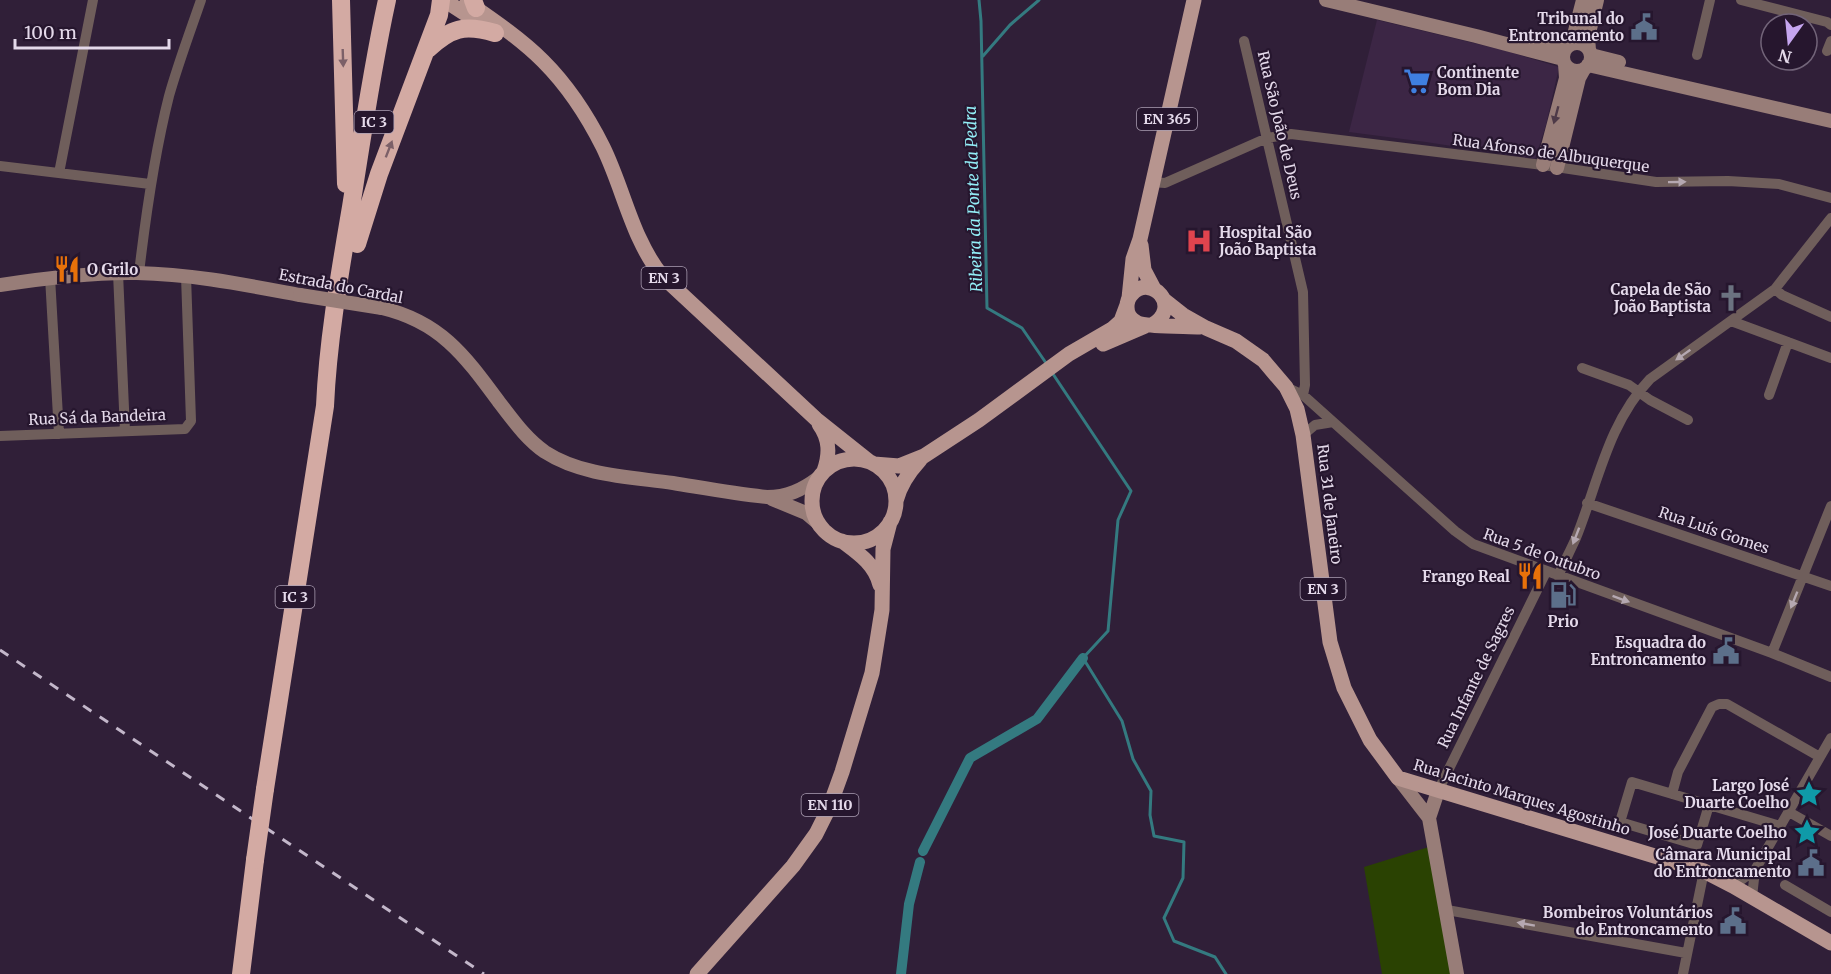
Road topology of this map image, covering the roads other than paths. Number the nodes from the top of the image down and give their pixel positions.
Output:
1 (93, 0) edge
2 (201, 0) edge
3 (341, 0) edge
4 (387, 0) edge
5 (396, 0) edge
6 (443, 0) edge
7 (1194, 0) edge
8 (1326, 0) edge
9 (1364, 0) edge
10 (1583, 0) edge
11 (1597, 0) edge
12 (1710, 0) edge
13 (1741, 0) edge
14 (471, 3) edge
15 (1831, 25) edge
16 (495, 33) junction
17 (1244, 41) dead end
18 (426, 50) junction
19 (1566, 54) junction
20 (1697, 55) dead end
21 (1588, 60) junction
22 (571, 95) junction
23 (1831, 112) edge
24 (1831, 121) edge
25 (1267, 138) junction
26 (0, 166) edge
27 (1550, 167) junction
28 (59, 173) junction
29 (1152, 182) junction
30 (150, 184) junction
31 (1831, 198) edge
32 (1831, 218) edge
33 (352, 237) junction
34 (1140, 239) junction
35 (118, 273) junction
36 (138, 273) junction
37 (186, 276) junction
38 (50, 277) junction
39 (0, 285) edge
40 (1775, 289) junction
41 (1159, 295) junction
42 (1128, 302) junction
43 (1831, 317) edge
44 (1731, 321) junction
45 (1148, 325) junction
46 (1206, 328) junction
47 (1788, 342) junction
48 (1070, 358) junction
49 (1831, 358) edge
50 (1582, 368) dead end
51 (1286, 387) junction
52 (1637, 392) junction
53 (1303, 395) junction
54 (1769, 395) dead end
55 (816, 419) junction
56 (1688, 420) dead end
57 (1334, 422) junction
58 (125, 431) junction
59 (59, 434) junction
60 (1303, 435) junction
61 (0, 436) edge
62 (924, 456) junction
63 (872, 463) junction
64 (821, 475) junction
65 (758, 496) junction
66 (896, 503) junction
67 (1587, 503) junction
68 (1831, 506) edge
69 (1828, 519) edge
70 (890, 522) junction
71 (819, 524) junction
72 (842, 541) junction
73 (1546, 572) junction
74 (1558, 576) junction
75 (1803, 576) junction
76 (1831, 586) edge
77 (882, 596) junction
78 (1772, 653) junction
79 (1831, 677) edge
80 (1831, 738) edge
81 (1820, 757) junction
82 (1398, 778) junction
83 (1438, 791) junction
84 (1671, 794) junction
85 (1709, 805) junction
86 (1789, 812) junction
87 (1429, 818) junction
88 (1780, 826) junction
89 (1831, 837) edge
90 (1755, 870) junction
91 (1704, 871) junction
92 (1785, 885) dead end
93 (1733, 886) junction
94 (1752, 897) junction
95 (1447, 910) junction
96 (1831, 912) edge
97 (1829, 942) edge
98 (1686, 953) junction
99 (1459, 973) edge
100 (241, 974) edge
101 (697, 974) edge
102 (1683, 974) edge

1 - 28 street
2 - 30 street
3 -> 33 highway
4 - 33 highway, IC 3
5 - 33 highway, IC 3
6 - 16 main road, EN 3
6 - 18 highway
7 - 29 main road, EN 365
8 - 19 street
9 - 19 street
10 - 19 street
11 - 21 street
12 - 20 street
13 - 15 street
14 - 22 main road, EN 3
16 - 18 highway
16 - 22 main road, EN 3
17 - 25 street, Rua São João de Deus
33 -> 18 highway
19 - 21 street
19 - 21 street
19 -> 27 street
21 - 23 street
21 - 24 street
21 - 27 street
22 - 55 main road, EN 3
25 - 27 street, Rua Afonso de Albuquerque
25 - 29 street, Rua Afonso de Albuquerque
25 - 53 street, Rua São João de Deus
26 - 28 street
27 -> 31 street, Rua Afonso de Albuquerque
28 - 30 street
29 - 34 main road, EN 365
30 - 36 street
32 - 40 street
33 - 100 highway, IC 3, bridge
34 - 41 main road, EN 365
34 - 42 main road, EN 365
35 - 36 street, Estrada do Cardal
35 - 38 street, Estrada do Cardal
35 - 58 street
36 - 37 street, Estrada do Cardal
37 - 58 street, Rua Sá da Bandeira
37 - 65 street, Estrada do Cardal, bridge
38 - 39 street, Estrada do Cardal
38 - 59 street
40 - 43 street
40 - 44 street
41 - 42 main road
41 - 45 main road
41 - 46 main road, EN 3
42 - 45 main road
42 - 48 main road, EN 3
44 - 47 street
44 -> 52 street
45 - 46 main road, EN 3
45 - 48 main road, EN 3
46 - 51 main road, EN 3
47 - 49 street
47 - 54 street
48 - 62 main road, EN 3
50 - 52 street
51 - 53 street, Rua 5 de Outubro
51 - 60 main road, Rua 31 de Janeiro / EN 3
52 - 56 street
52 - 67 street
53 - 57 street, Rua 5 de Outubro
55 - 63 main road, EN 3
55 - 64 main road, EN 3
57 - 60 street
57 - 73 street, Rua 5 de Outubro
58 - 59 street, Rua Sá da Bandeira
59 - 61 street, Rua Sá da Bandeira
60 - 82 main road, Rua 31 de Janeiro / EN 3
62 - 63 main road, EN 3
62 - 66 main road, EN 3
63 - 64 main road, EN 3
63 - 66 main road, EN 3
64 - 65 street
64 - 71 main road, EN 3
65 - 71 street
66 - 70 main road, EN 3
67 -> 74 street
67 - 75 street, Rua Luís Gomes
68 - 69 street
69 - 75 street
70 - 72 main road
70 - 77 main road
71 - 72 main road
72 - 77 main road
73 - 74 street, Rua 5 de Outubro
73 - 83 street, Rua Infante de Sagres
74 -> 78 street, Rua 5 de Outubro
75 - 76 street, Rua Luís Gomes
75 -> 78 street
77 - 101 main road, EN 110
78 - 79 street, Rua 5 de Outubro
80 - 81 street
81 - 84 street
81 - 86 street
82 - 83 main road, Rua Jacinto Marques Agostinho
82 - 87 street, Rua 31 de Janeiro
83 - 87 street, Rua Infante de Sagres
83 - 91 main road, Rua Jacinto Marques Agostinho
84 - 85 street
84 - 85 street
85 - 88 street
86 - 88 street
86 - 89 street
87 - 95 street, Rua Infante de Sagres
88 - 90 street
90 - 93 street
90 - 94 street
91 - 93 main road, Rua Jacinto Marques Agostinho
91 - 98 street
92 - 96 street
93 - 94 main road, Rua Jacinto Marques Agostinho
94 - 97 main road, Rua Jacinto Marques Agostinho
98 -> 95 street
95 - 99 street, Rua Infante de Sagres
98 - 102 street

